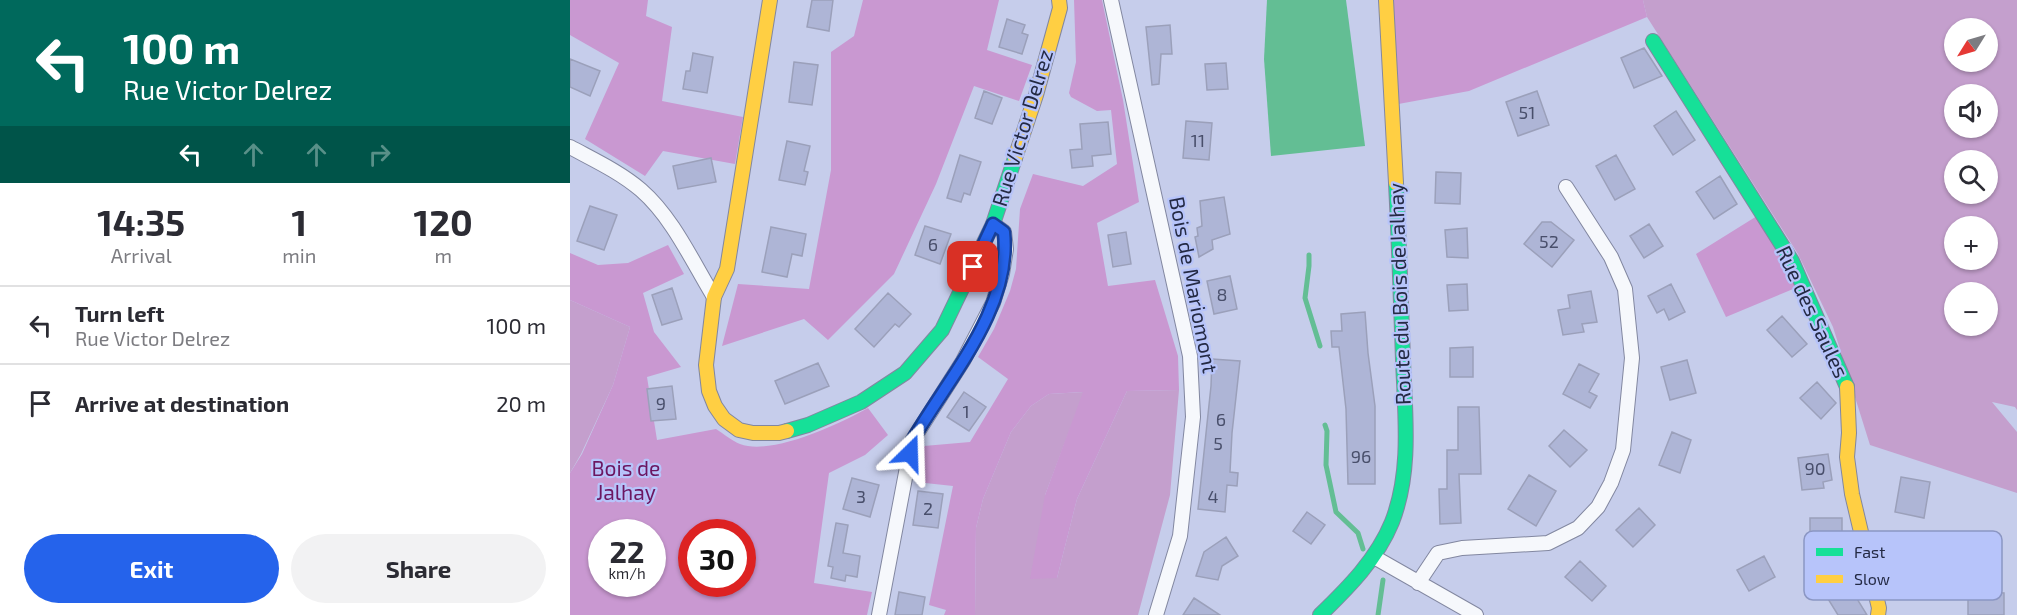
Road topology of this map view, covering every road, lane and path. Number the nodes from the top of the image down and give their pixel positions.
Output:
1 (770, 0) edge
2 (1059, 0) edge
3 (1111, 0) edge
4 (1386, 0) edge
5 (1653, 41) dead end
6 (570, 147) edge
7 (1566, 187) dead end
8 (993, 224) junction
9 (714, 297) junction
10 (1861, 531) edge
11 (1374, 557) junction
12 (1418, 583) junction
13 (1877, 600) edge
14 (879, 615) edge
15 (1156, 615) edge
16 (1320, 615) edge
17 (1476, 615) edge
18 (1878, 615) edge

1 - 9 street, Rue Victor Delrez
2 - 8 street, Rue Victor Delrez
3 - 15 street, Bois de Mariomont
4 - 11 street, Route du Bois de Jalhay
5 - 10 street, Rue des Saules
6 - 9 street
7 - 12 street
8 - 9 street, Rue Victor Delrez
8 - 14 street
11 - 12 street
11 - 16 street, Route du Bois de Jalhay
12 - 17 street
13 - 18 street, Rue des Saules

